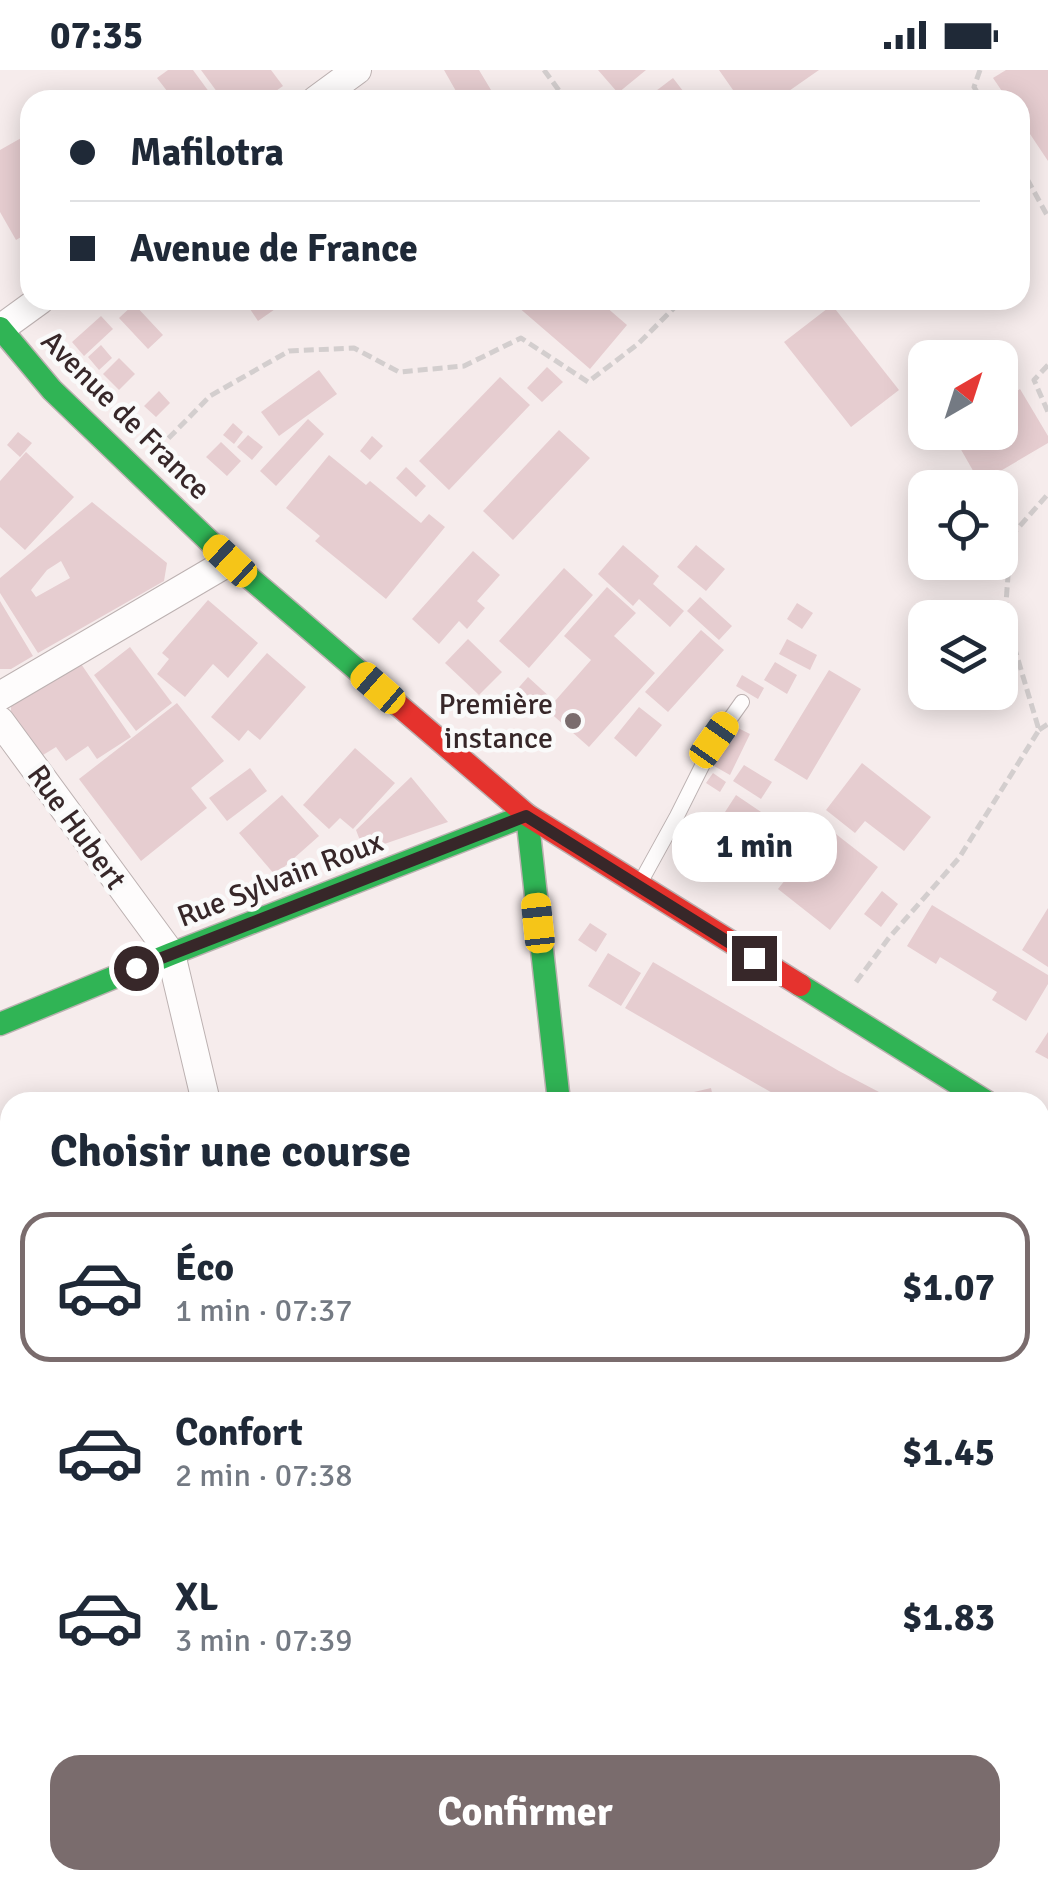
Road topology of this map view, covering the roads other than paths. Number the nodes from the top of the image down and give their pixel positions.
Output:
1 (357, 70) edge
2 (330, 90) edge
3 (26, 310) edge
4 (0, 329) edge
5 (230, 561) junction
6 (0, 696) edge
7 (742, 702) dead end
8 (0, 722) edge
9 (526, 816) junction
10 (638, 885) junction
11 (171, 954) junction
12 (0, 1024) edge
13 (204, 1092) edge
14 (557, 1092) edge
15 (972, 1092) edge

1 - 2 street
3 - 4 street
4 - 5 main road, Avenue de France
5 - 6 street
5 - 9 main road, Avenue de France
7 - 10 lane
8 - 11 street, Rue Hubert
9 - 10 main road, Avenue de France
9 - 11 main road, Rue Sylvain Roux
9 - 14 main road
10 - 15 main road, Avenue de France
11 - 12 main road, Rue Sylvain Roux
11 - 13 street, Rue Hubert

